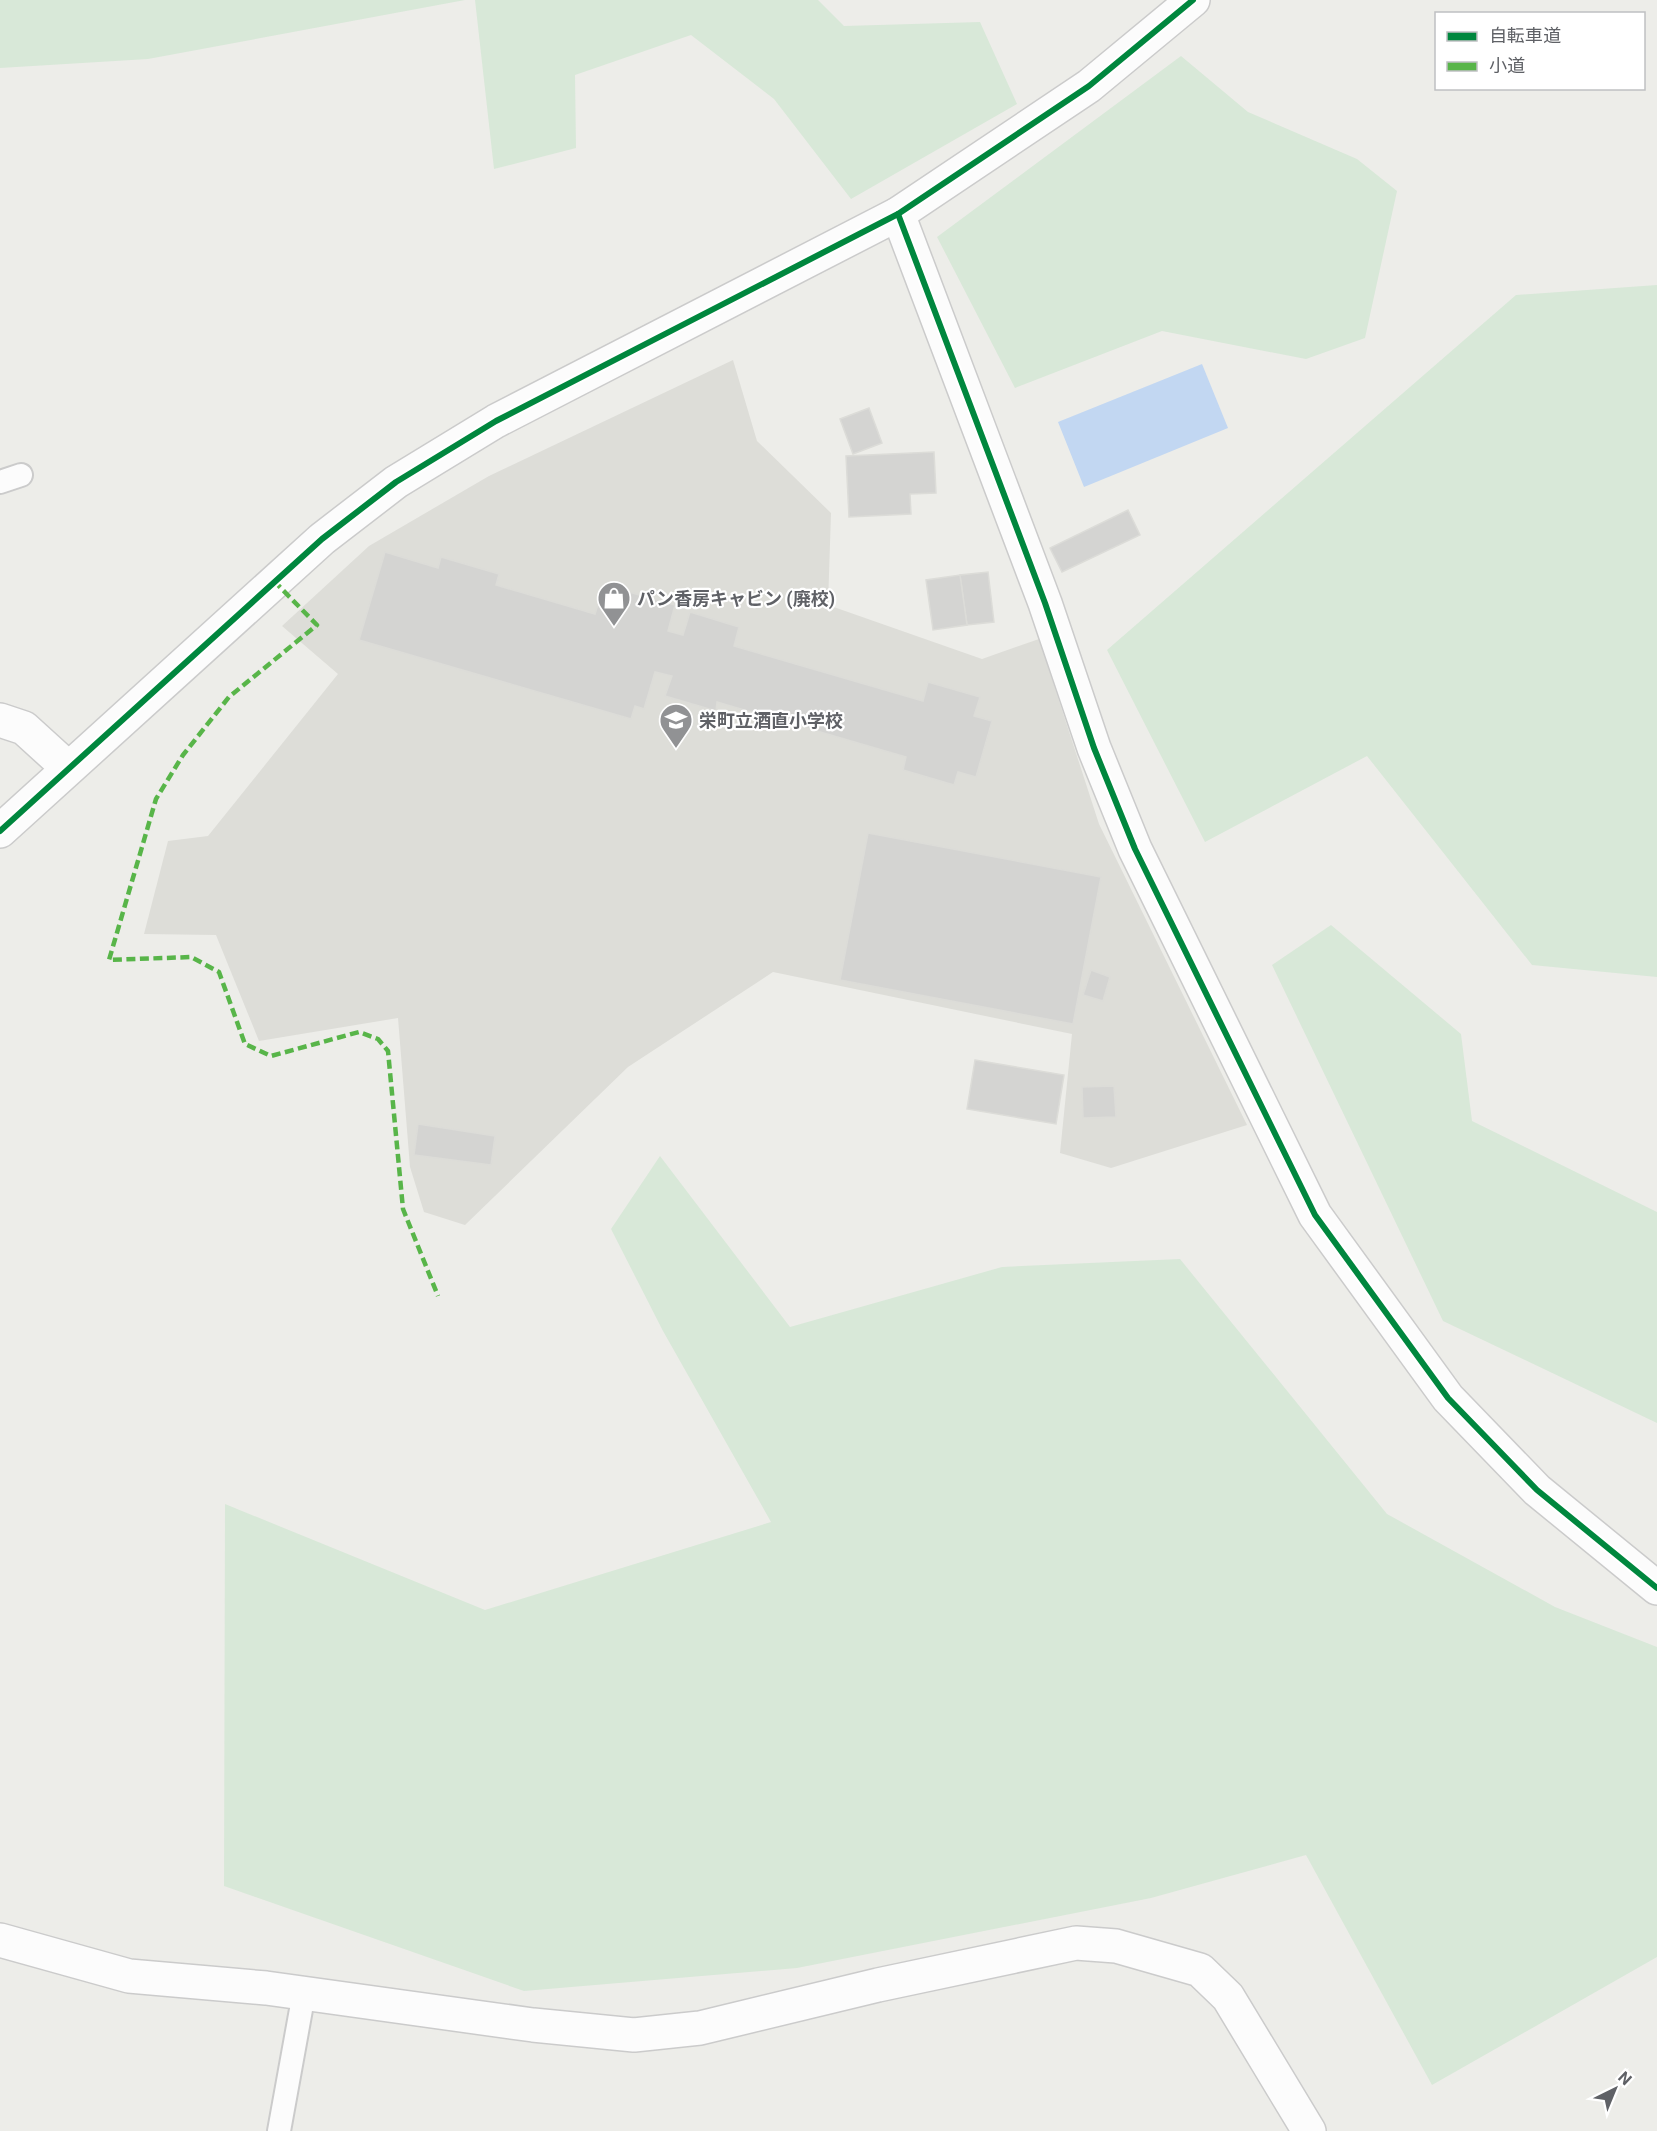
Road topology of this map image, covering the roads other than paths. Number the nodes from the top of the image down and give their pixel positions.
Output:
1 (1193, 0) edge
2 (898, 214) junction
3 (0, 720) edge
4 (68, 768) junction
5 (0, 831) edge
6 (1657, 1588) edge
7 (0, 1940) edge
8 (304, 1993) junction
9 (279, 2131) edge
10 (1309, 2131) edge

1 - 2 street
2 - 4 street
2 - 6 street
3 - 4 street
4 - 5 street
7 - 8 street
8 - 9 lane
8 - 10 street

